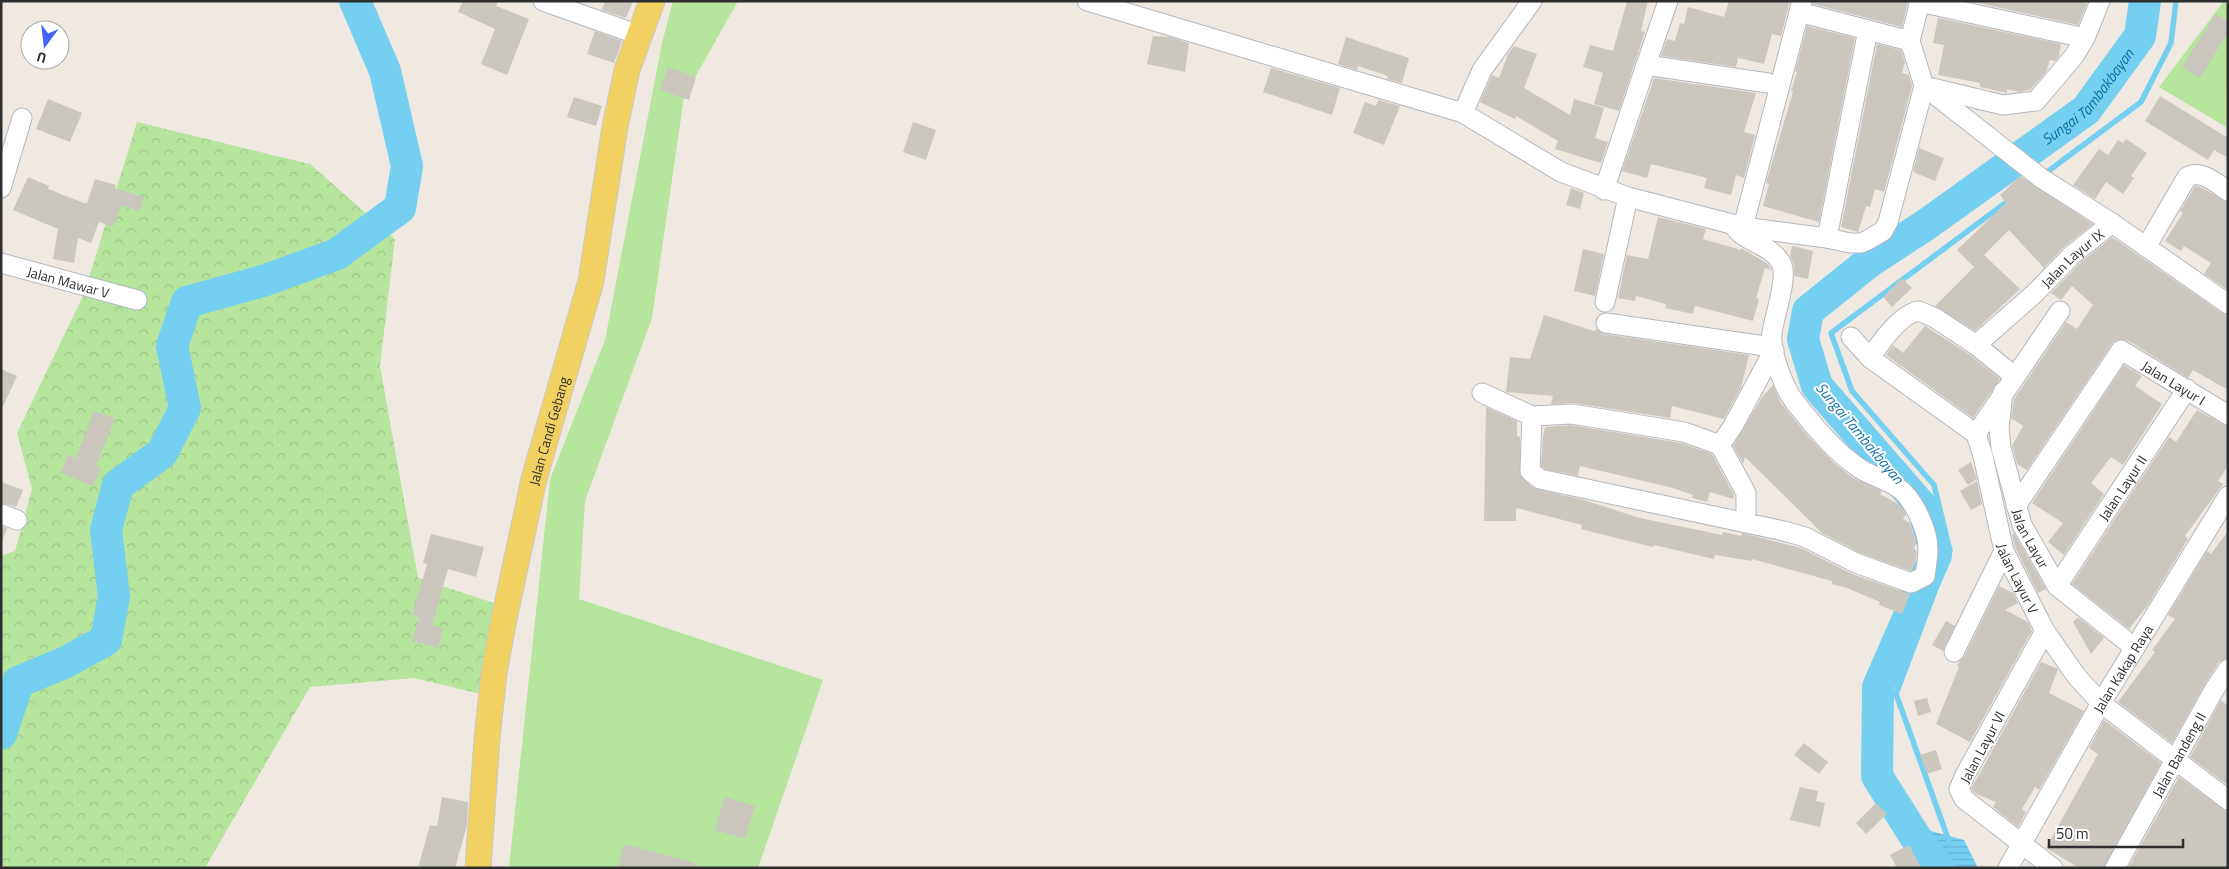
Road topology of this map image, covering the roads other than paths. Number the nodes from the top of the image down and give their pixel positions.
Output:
1 (543, 1) edge
2 (652, 1) edge
3 (1087, 1) edge
4 (1532, 1) edge
5 (1668, 1) edge
6 (2100, 1) edge
7 (1920, 2) edge
8 (1801, 6) edge
9 (1868, 30) junction
10 (638, 35) junction
11 (2085, 38) junction
12 (1910, 41) junction
13 (1646, 65) junction
14 (1768, 83) dead end
15 (1924, 86) junction
16 (1463, 113) junction
17 (22, 118) dead end
18 (1, 188) edge
19 (1604, 190) junction
20 (2228, 191) edge
21 (1628, 197) junction
22 (2112, 223) junction
23 (1738, 225) junction
24 (1827, 238) junction
25 (2146, 247) junction
26 (1, 263) edge
27 (137, 300) dead end
28 (1606, 302) dead end
29 (2228, 304) edge
30 (2060, 311) dead end
31 (1606, 323) dead end
32 (1852, 337) dead end
33 (1976, 345) junction
34 (1773, 348) junction
35 (1870, 358) junction
36 (2014, 376) junction
37 (2188, 389) junction
38 (2003, 392) junction
39 (1482, 393) dead end
40 (2228, 415) edge
41 (1532, 416) junction
42 (1976, 434) junction
43 (1720, 445) junction
44 (2228, 496) edge
45 (2016, 506) junction
46 (1746, 523) junction
47 (2004, 552) junction
48 (2057, 586) junction
49 (2045, 631) junction
50 (2135, 648) junction
51 (1954, 652) dead end
52 (2228, 669) edge
53 (2221, 695) edge
54 (2101, 703) junction
55 (2175, 761) junction
56 (2228, 800) edge
57 (2023, 843) junction
58 (478, 868) edge
59 (2008, 868) edge
60 (2052, 868) edge
61 (2116, 868) edge

1 - 10 street
2 - 10 main road, Jalan Candi Gebang
3 - 16 street
4 - 16 street
5 - 13 street
6 - 11 street
7 - 11 street
7 - 12 street
8 - 9 street
8 - 23 street
9 - 12 street
9 - 24 street
10 - 58 main road, Jalan Candi Gebang
11 - 15 street
12 - 15 street
13 - 14 street
13 - 19 street
15 - 22 street
15 - 24 street
16 - 19 street
17 - 18 street
19 - 21 street
20 - 25 street
21 - 23 street
21 - 28 street
22 - 25 street
22 - 33 street, Jalan Layur IX
23 - 24 street
23 - 34 street
25 - 29 street
26 - 27 street, Jalan Mawar V
30 - 36 street
31 - 34 street
32 - 35 street
33 - 35 street
33 - 36 street
34 - 43 street
34 - 46 street
35 - 42 street
36 - 38 street
37 - 40 street, Jalan Layur I
37 - 45 street, Jalan Layur I
37 - 48 street, Jalan Layur II
38 - 42 street
38 - 45 street, Jalan Layur
39 - 41 street
41 - 43 street
41 - 46 street
42 - 47 street, Jalan Layur V
43 - 46 street
44 - 50 street, Jalan Kakap Raya
45 - 48 street, Jalan Layur
47 - 49 street, Jalan Layur V
47 - 51 street
48 - 50 street, Jalan Layur
49 - 54 street, Jalan Layur V
49 - 57 street, Jalan Layur VI
50 - 54 street, Jalan Kakap Raya
52 - 53 street, Jalan Bandeng II
53 - 55 street, Jalan Bandeng II
54 - 55 street, Jalan Layur V
54 - 57 street, Jalan Kakap Raya
55 - 56 street, Jalan Layur V
55 - 61 street, Jalan Bandeng II
57 - 59 street, Jalan Kakap Raya
57 - 60 street, Jalan Layur VI

